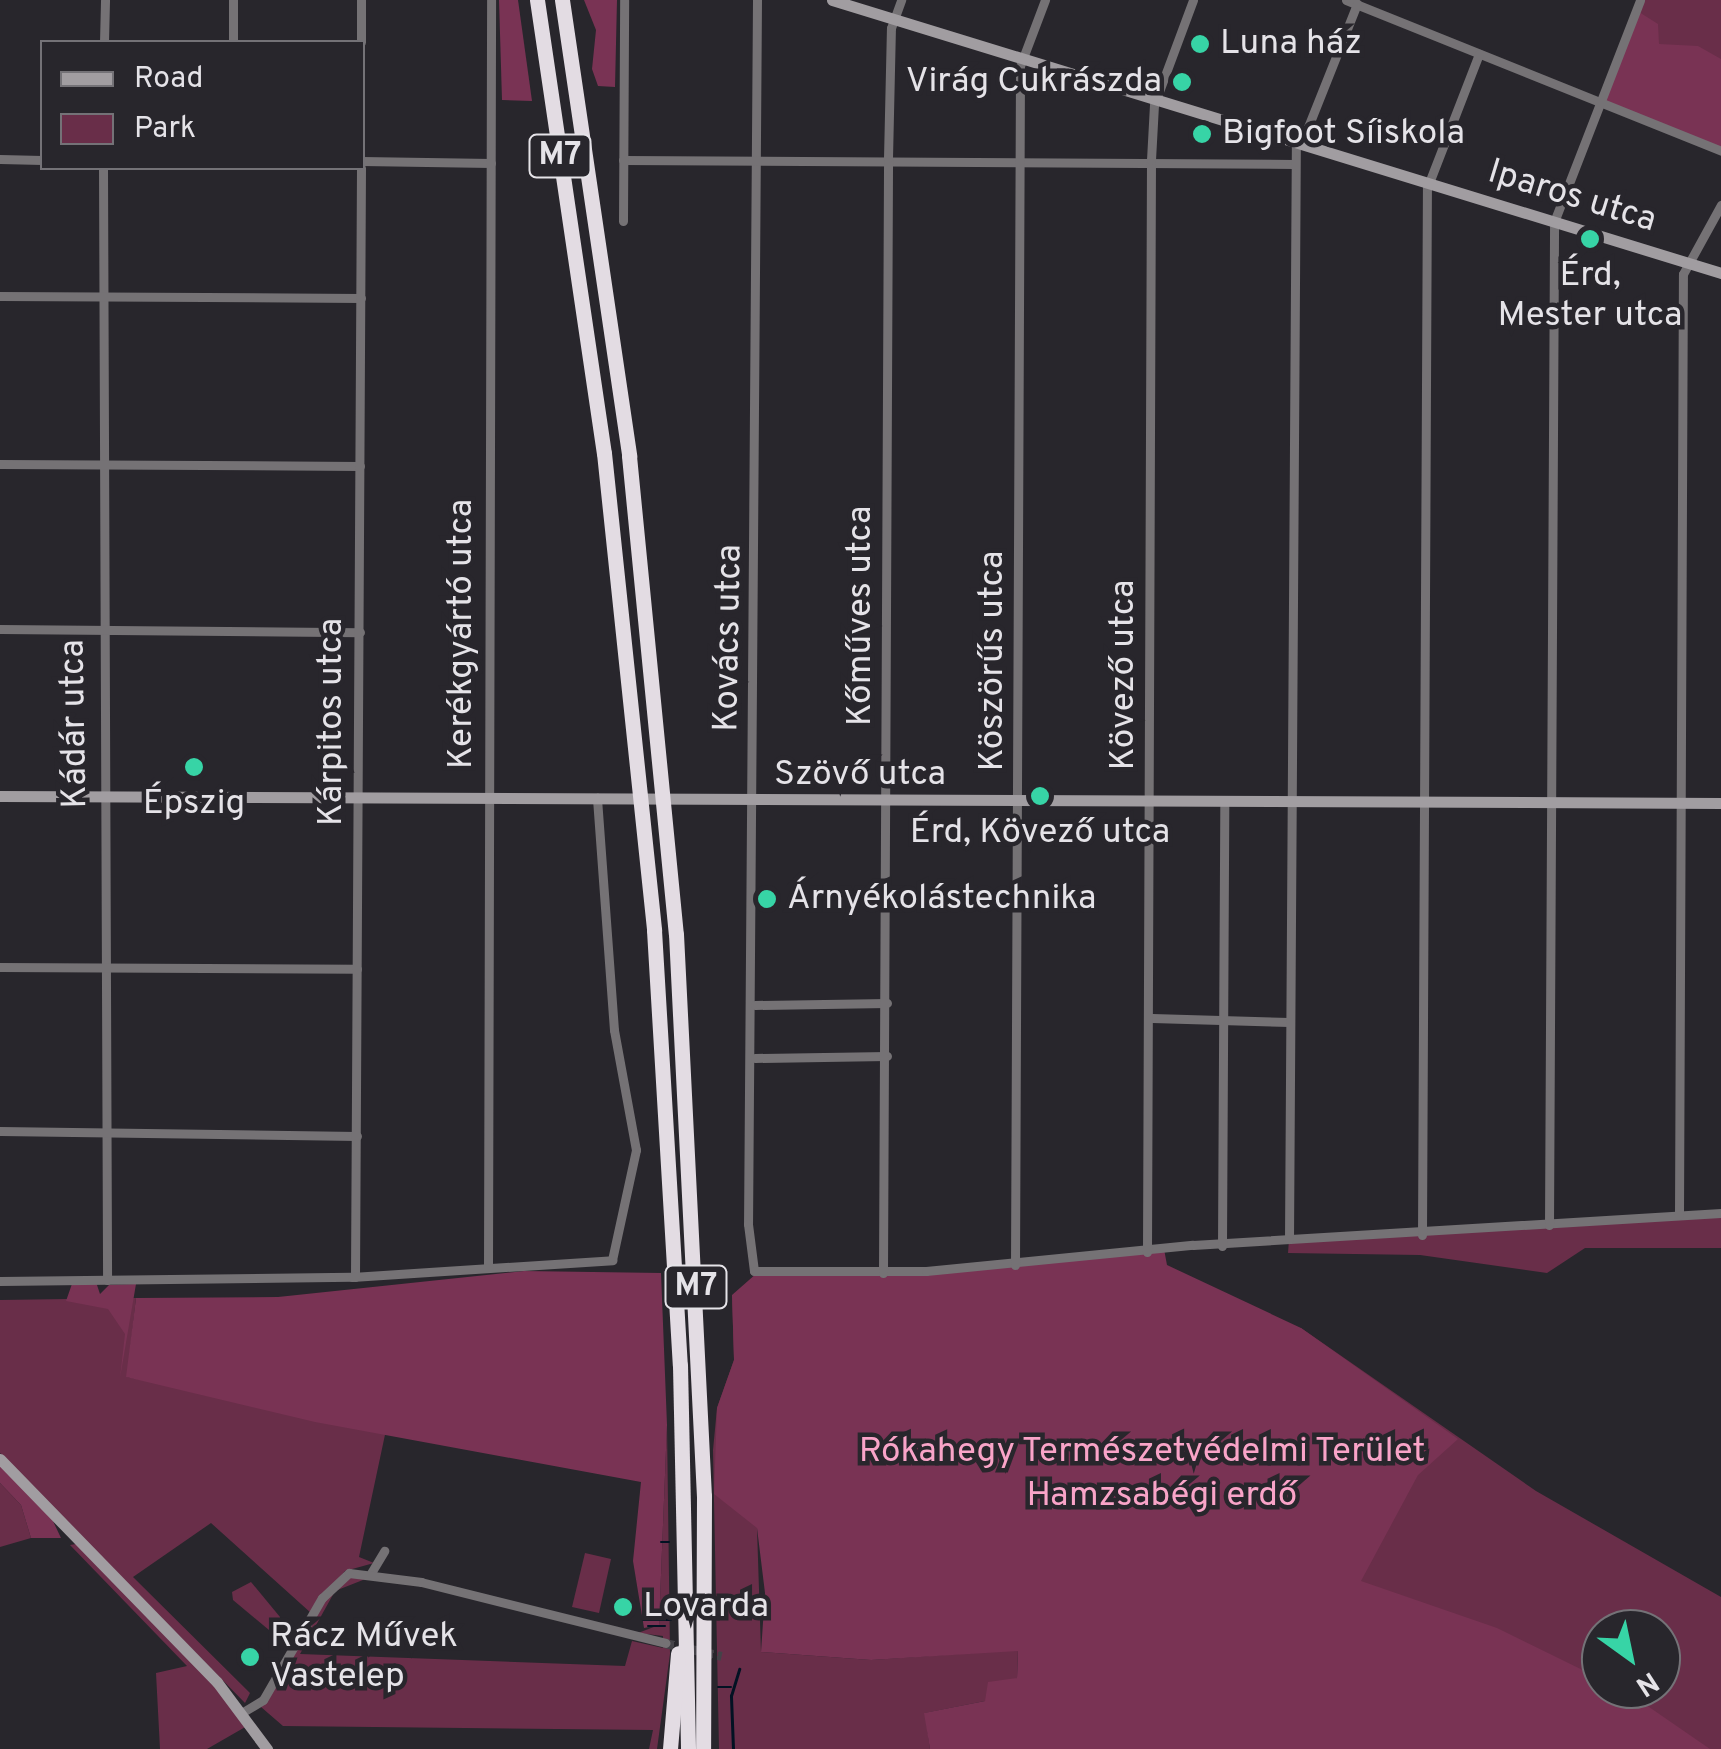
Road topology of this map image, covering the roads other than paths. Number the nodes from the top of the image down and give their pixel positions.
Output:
1 (104, 0) edge
2 (233, 0) edge
3 (361, 0) edge
4 (476, 0) edge
5 (491, 0) edge
6 (536, 0) edge
7 (562, 0) edge
8 (624, 0) edge
9 (757, 0) edge
10 (832, 0) edge
11 (901, 0) edge
12 (1045, 0) edge
13 (1193, 0) edge
14 (1640, 0) edge
15 (1352, 2) edge
16 (893, 19) junction
17 (104, 40) edge
18 (233, 40) edge
19 (361, 40) edge
20 (1480, 54) junction
21 (1020, 57) junction
22 (1156, 99) junction
23 (1598, 103) junction
24 (1299, 141) junction
25 (1721, 151) edge
26 (888, 158) junction
27 (0, 159) edge
28 (40, 160) edge
29 (623, 160) junction
30 (756, 160) junction
31 (1151, 160) junction
32 (1020, 161) junction
33 (491, 162) junction
34 (365, 164) edge
35 (1294, 164) junction
36 (102, 170) edge
37 (362, 170) edge
38 (1428, 180) junction
39 (1721, 205) edge
40 (623, 221) dead end
41 (1554, 222) junction
42 (1686, 262) junction
43 (1721, 274) edge
44 (0, 296) edge
45 (102, 296) junction
46 (361, 298) junction
47 (0, 464) edge
48 (106, 466) junction
49 (360, 466) junction
50 (0, 629) edge
51 (101, 630) junction
52 (360, 632) junction
53 (0, 796) edge
54 (104, 797) junction
55 (359, 797) junction
56 (490, 797) junction
57 (597, 798) junction
58 (1151, 798) junction
59 (755, 802) junction
60 (888, 802) junction
61 (1020, 802) junction
62 (1224, 802) junction
63 (1292, 802) junction
64 (1423, 802) junction
65 (1552, 802) junction
66 (1682, 802) junction
67 (1721, 802) edge
68 (0, 967) edge
69 (102, 967) junction
70 (357, 969) junction
71 (887, 1002) junction
72 (755, 1005) junction
73 (1152, 1018) junction
74 (1222, 1022) junction
75 (1289, 1022) junction
76 (887, 1056) junction
77 (755, 1058) junction
78 (0, 1131) edge
79 (104, 1132) junction
80 (357, 1136) junction
81 (1721, 1213) edge
82 (1679, 1215) junction
83 (1549, 1226) junction
84 (1422, 1236) junction
85 (1289, 1239) junction
86 (1222, 1246) junction
87 (1147, 1252) junction
88 (1015, 1265) junction
89 (488, 1268) junction
90 (883, 1273) junction
91 (356, 1277) junction
92 (107, 1280) junction
93 (0, 1281) edge
94 (0, 1459) edge
95 (384, 1551) dead end
96 (370, 1573) junction
97 (683, 1639) junction
98 (692, 1667) junction
99 (243, 1712) junction
100 (267, 1749) edge
101 (670, 1749) edge
102 (688, 1749) edge
103 (703, 1749) edge
104 (712, 1749) edge

1 - 17 street
2 - 18 street
3 - 19 street
4 - 5 street
5 - 33 street, Kerékgyártó utca
6 - 97 highway, M7
7 - 97 highway, M7
8 - 29 street
9 - 30 street, Kovács utca
10 - 16 street, Iparos utca
11 - 16 street
12 - 21 street
13 - 22 street, Kövező utca
14 - 23 street
15 - 20 street
15 - 24 street
16 - 21 street, Iparos utca
16 - 26 street, Kőműves utca
20 - 23 street
20 - 38 street
21 - 22 street, Iparos utca
21 - 32 street, Köszörűs utca
22 - 24 street, Iparos utca
22 - 31 street, Kövező utca
23 - 25 street
23 - 41 street
24 - 35 street
24 - 38 street, Iparos utca
26 - 30 street
26 - 32 street
26 - 60 street, Kőműves utca
27 - 28 street
29 - 30 street
29 - 40 street
30 - 59 street, Kovács utca
31 - 32 street
31 - 35 street
31 - 58 street, Kövező utca
32 - 61 street, Köszörűs utca
33 - 34 street
33 - 56 street, Kerékgyártó utca
35 - 63 street
36 - 45 street, Kádár utca
37 - 46 street, Kárpitos utca
38 - 41 street, Iparos utca
38 - 64 street
39 - 42 street
41 - 42 street, Iparos utca
41 - 65 street
42 - 43 street, Iparos utca
42 - 66 street
44 - 45 street
45 - 46 street
45 - 48 street, Kádár utca
46 - 49 street, Kárpitos utca
47 - 48 street
48 - 49 street
48 - 51 street, Kádár utca
49 - 52 street, Kárpitos utca
50 - 51 street
51 - 52 street
51 - 54 street, Kádár utca
52 - 55 street, Kárpitos utca
53 - 54 street, Szövő utca
54 - 55 street, Szövő utca
54 - 69 street, Kádár utca
55 - 56 street, Szövő utca
55 - 70 street, Kárpitos utca
56 - 57 street, Szövő utca
56 - 89 street, Kerékgyártó utca
57 - 59 street, Szövő utca
57 - 89 street
58 - 61 street, Szövő utca
58 - 62 street, Szövő utca
58 - 73 street, Kövező utca
59 - 60 street, Szövő utca
59 - 72 street, Kovács utca
60 - 61 street, Szövő utca
60 - 71 street, Kőműves utca
61 - 88 street, Köszörűs utca
62 - 63 street, Szövő utca
62 - 74 street
63 - 64 street, Szövő utca
63 - 75 street
64 - 65 street, Szövő utca
64 - 84 street
65 - 66 street, Szövő utca
65 - 83 street
66 - 67 street, Szövő utca
66 - 82 street
68 - 69 street
69 - 70 street
69 - 79 street, Kádár utca
70 - 80 street, Kárpitos utca
71 - 72 street
71 - 76 street, Kőműves utca
72 - 77 street, Kovács utca
73 - 74 street
73 - 87 street, Kövező utca
74 - 75 street
74 - 86 street
75 - 85 street
76 - 77 street
76 - 90 street, Kőműves utca
77 - 90 street, Kovács utca
78 - 79 street
79 - 80 street
79 - 92 street, Kádár utca
80 - 91 street, Kárpitos utca
81 - 82 street
82 - 83 street
83 - 84 street
84 - 85 street
85 - 86 street
86 - 87 street
87 - 88 street
88 - 90 street
89 - 91 street
91 - 92 street
92 - 93 street
94 - 99 street
95 - 96 street
96 - 97 street
96 - 99 street
97 - 98 highway
97 - 98 highway, M7
98 - 101 highway
98 - 102 highway, M7
98 - 103 highway, M7
98 - 104 highway
99 - 100 street

